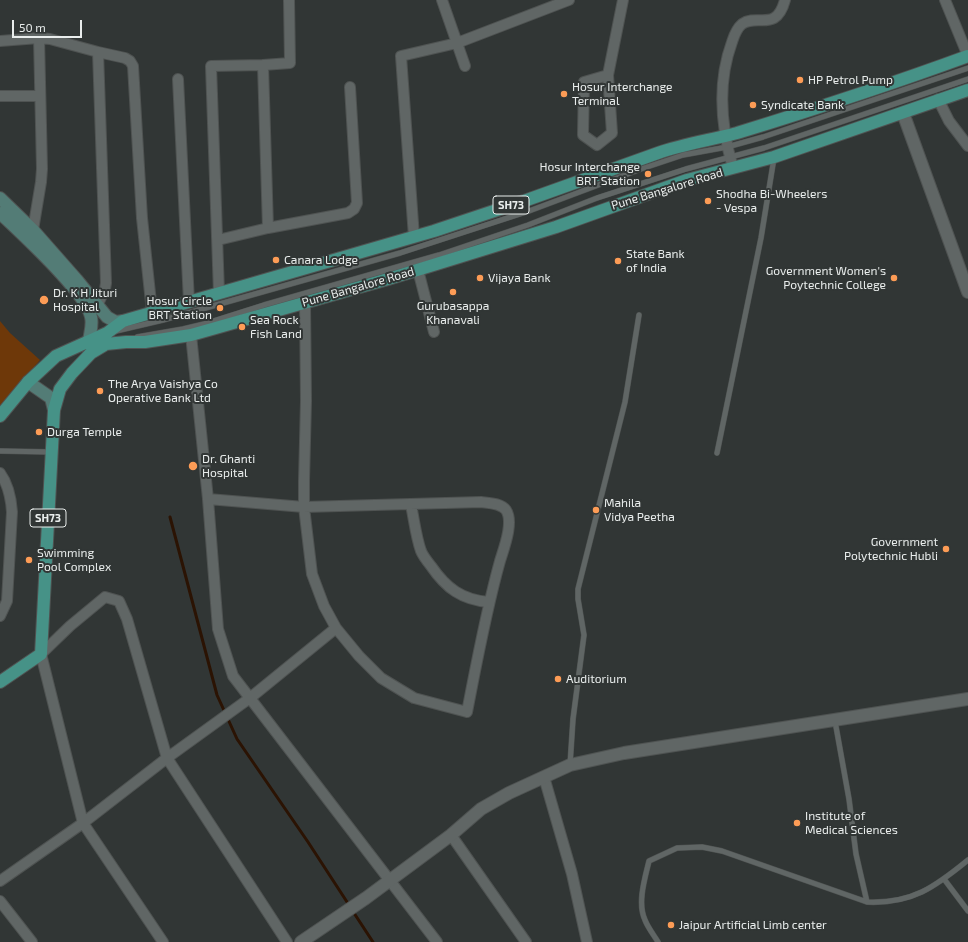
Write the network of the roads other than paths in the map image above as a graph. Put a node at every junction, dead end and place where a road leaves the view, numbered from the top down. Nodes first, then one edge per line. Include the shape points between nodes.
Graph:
1 (289, 0) edge
2 (442, 0) edge
3 (569, 0) edge
4 (623, 0) edge
5 (785, 0) edge
6 (945, 0) edge
7 (39, 38) junction
8 (0, 41) edge
9 (457, 42) junction
10 (98, 52) junction
11 (968, 56) edge
12 (263, 65) junction
13 (465, 66) dead end
14 (968, 68) edge
15 (608, 74) junction
16 (968, 78) edge
17 (178, 79) dead end
18 (350, 87) dead end
19 (968, 90) edge
20 (0, 96) edge
21 (40, 96) junction
22 (938, 99) junction
23 (903, 113) junction
24 (726, 142) junction
25 (968, 146) edge
26 (774, 157) junction
27 (732, 163) junction
28 (0, 198) edge
29 (0, 213) edge
30 (268, 228) junction
31 (32, 230) junction
32 (414, 237) junction
33 (218, 240) junction
34 (418, 270) junction
35 (967, 284) edge
36 (219, 293) junction
37 (90, 302) junction
38 (188, 302) junction
39 (305, 303) junction
40 (152, 312) junction
41 (639, 315) dead end
42 (123, 321) junction
43 (434, 332) dead end
44 (191, 336) junction
45 (106, 338) junction
46 (89, 341) junction
47 (28, 382) junction
48 (54, 410) junction
49 (0, 416) edge
50 (0, 451) edge
51 (51, 452) junction
52 (717, 453) dead end
53 (0, 473) edge
54 (208, 499) junction
55 (411, 505) junction
56 (304, 507) junction
57 (488, 602) junction
58 (0, 616) edge
59 (336, 628) junction
60 (41, 654) junction
61 (0, 682) edge
62 (250, 698) junction
63 (968, 699) edge
64 (835, 721) junction
65 (167, 758) junction
66 (570, 766) junction
67 (544, 777) junction
68 (83, 823) junction
69 (451, 835) junction
70 (968, 860) edge
71 (944, 879) junction
72 (390, 881) junction
73 (0, 882) edge
74 (0, 901) edge
75 (867, 902) junction
76 (968, 911) edge
77 (32, 942) edge
78 (162, 942) edge
79 (287, 942) edge
80 (301, 942) edge
81 (437, 942) edge
82 (526, 942) edge
83 (587, 942) edge
84 (658, 942) edge

1 - 12 street via 290,63
2 - 9 street
3 - 9 street
4 - 15 street
5 - 24 street via 779,13 772,19 749,21 737,29 723,74 722,118
6 - 11 street
7 - 8 street
7 - 10 street
7 - 21 street
9 - 13 street
9 - 32 street via 401,56
10 - 37 street via 106,283 105,289
10 - 40 street via 125,58 130,60 133,66 142,218
11 - 24 main road, Pune Bangalore Road / SH73
12 - 30 street
12 - 33 street via 212,66
14 - 24 lane via 763,137
15 - 15 street via 612,133 597,145 583,135 584,82
16 - 27 lane via 764,148
17 - 38 street
18 - 30 street via 357,203 354,209 348,213
19 - 22 main road, Pune Bangalore Road / SH73
20 - 21 street
21 - 31 street via 42,169
22 - 23 main road, Pune Bangalore Road / SH73
22 - 25 street via 949,121
23 - 26 main road, Pune Bangalore Road / SH73
23 - 35 street
24 - 27 street
24 - 32 main road, Pune Bangalore Road / SH73 via 679,146
24 - 45 lane via 400,253
26 - 27 main road, Pune Bangalore Road / SH73
26 - 52 lane via 761,238
27 - 34 main road, Pune Bangalore Road / SH73 via 556,227
27 - 45 lane via 686,169 439,255 204,324
28 - 31 main road
29 - 37 main road
30 - 33 street
31 - 37 main road via 77,280
32 - 36 main road, Pune Bangalore Road / SH73
33 - 36 street
34 - 39 main road, Pune Bangalore Road / SH73
34 - 43 street
36 - 38 main road, Pune Bangalore Road / SH73
37 - 42 main road via 111,320
37 - 45 main road
37 - 46 main road
38 - 40 main road, Pune Bangalore Road / SH73
39 - 44 main road, Pune Bangalore Road / SH73
39 - 56 street
40 - 42 main road, Pune Bangalore Road / SH73
41 - 66 lane via 625,402 578,589 583,642
42 - 45 main road, Pune Bangalore Road / SH73
44 - 45 main road, Pune Bangalore Road / SH73 via 145,342
44 - 54 street
45 - 46 main road, Pune Bangalore Road / SH73
45 - 48 main road, Pune Bangalore Road / SH73 via 60,389
46 - 47 main road, Pune Bangalore Road / SH73 via 56,356
47 - 48 main road via 51,398
47 - 49 main road, SH73
48 - 51 main road, Pune Bangalore Road / SH73
50 - 51 lane
51 - 60 main road, Pune Bangalore Road / SH73
53 - 58 street via 8,485 12,500 7,600
54 - 56 street
54 - 62 street via 218,629 233,676
55 - 56 street
55 - 57 street via 421,551 437,574 450,588 464,596 475,601
55 - 57 street via 481,502 497,504 506,510 509,520 508,534
56 - 59 street via 312,574 324,606
57 - 59 street via 467,712 414,698 381,678
59 - 62 street
60 - 61 main road
60 - 65 street via 105,597 120,601 128,619
60 - 68 street
62 - 65 street
62 - 72 street
63 - 64 street
64 - 66 street via 624,753
64 - 75 lane via 856,854
65 - 68 street
65 - 79 street
66 - 67 street
67 - 69 street via 481,809
67 - 83 street via 572,874
68 - 73 street
68 - 78 street
69 - 72 street
69 - 82 street
70 - 71 lane
71 - 75 lane via 906,899 894,902
71 - 76 lane
72 - 80 street
72 - 81 street
74 - 77 street
75 - 84 lane via 722,851 702,847 676,848 649,861 644,884 644,919

